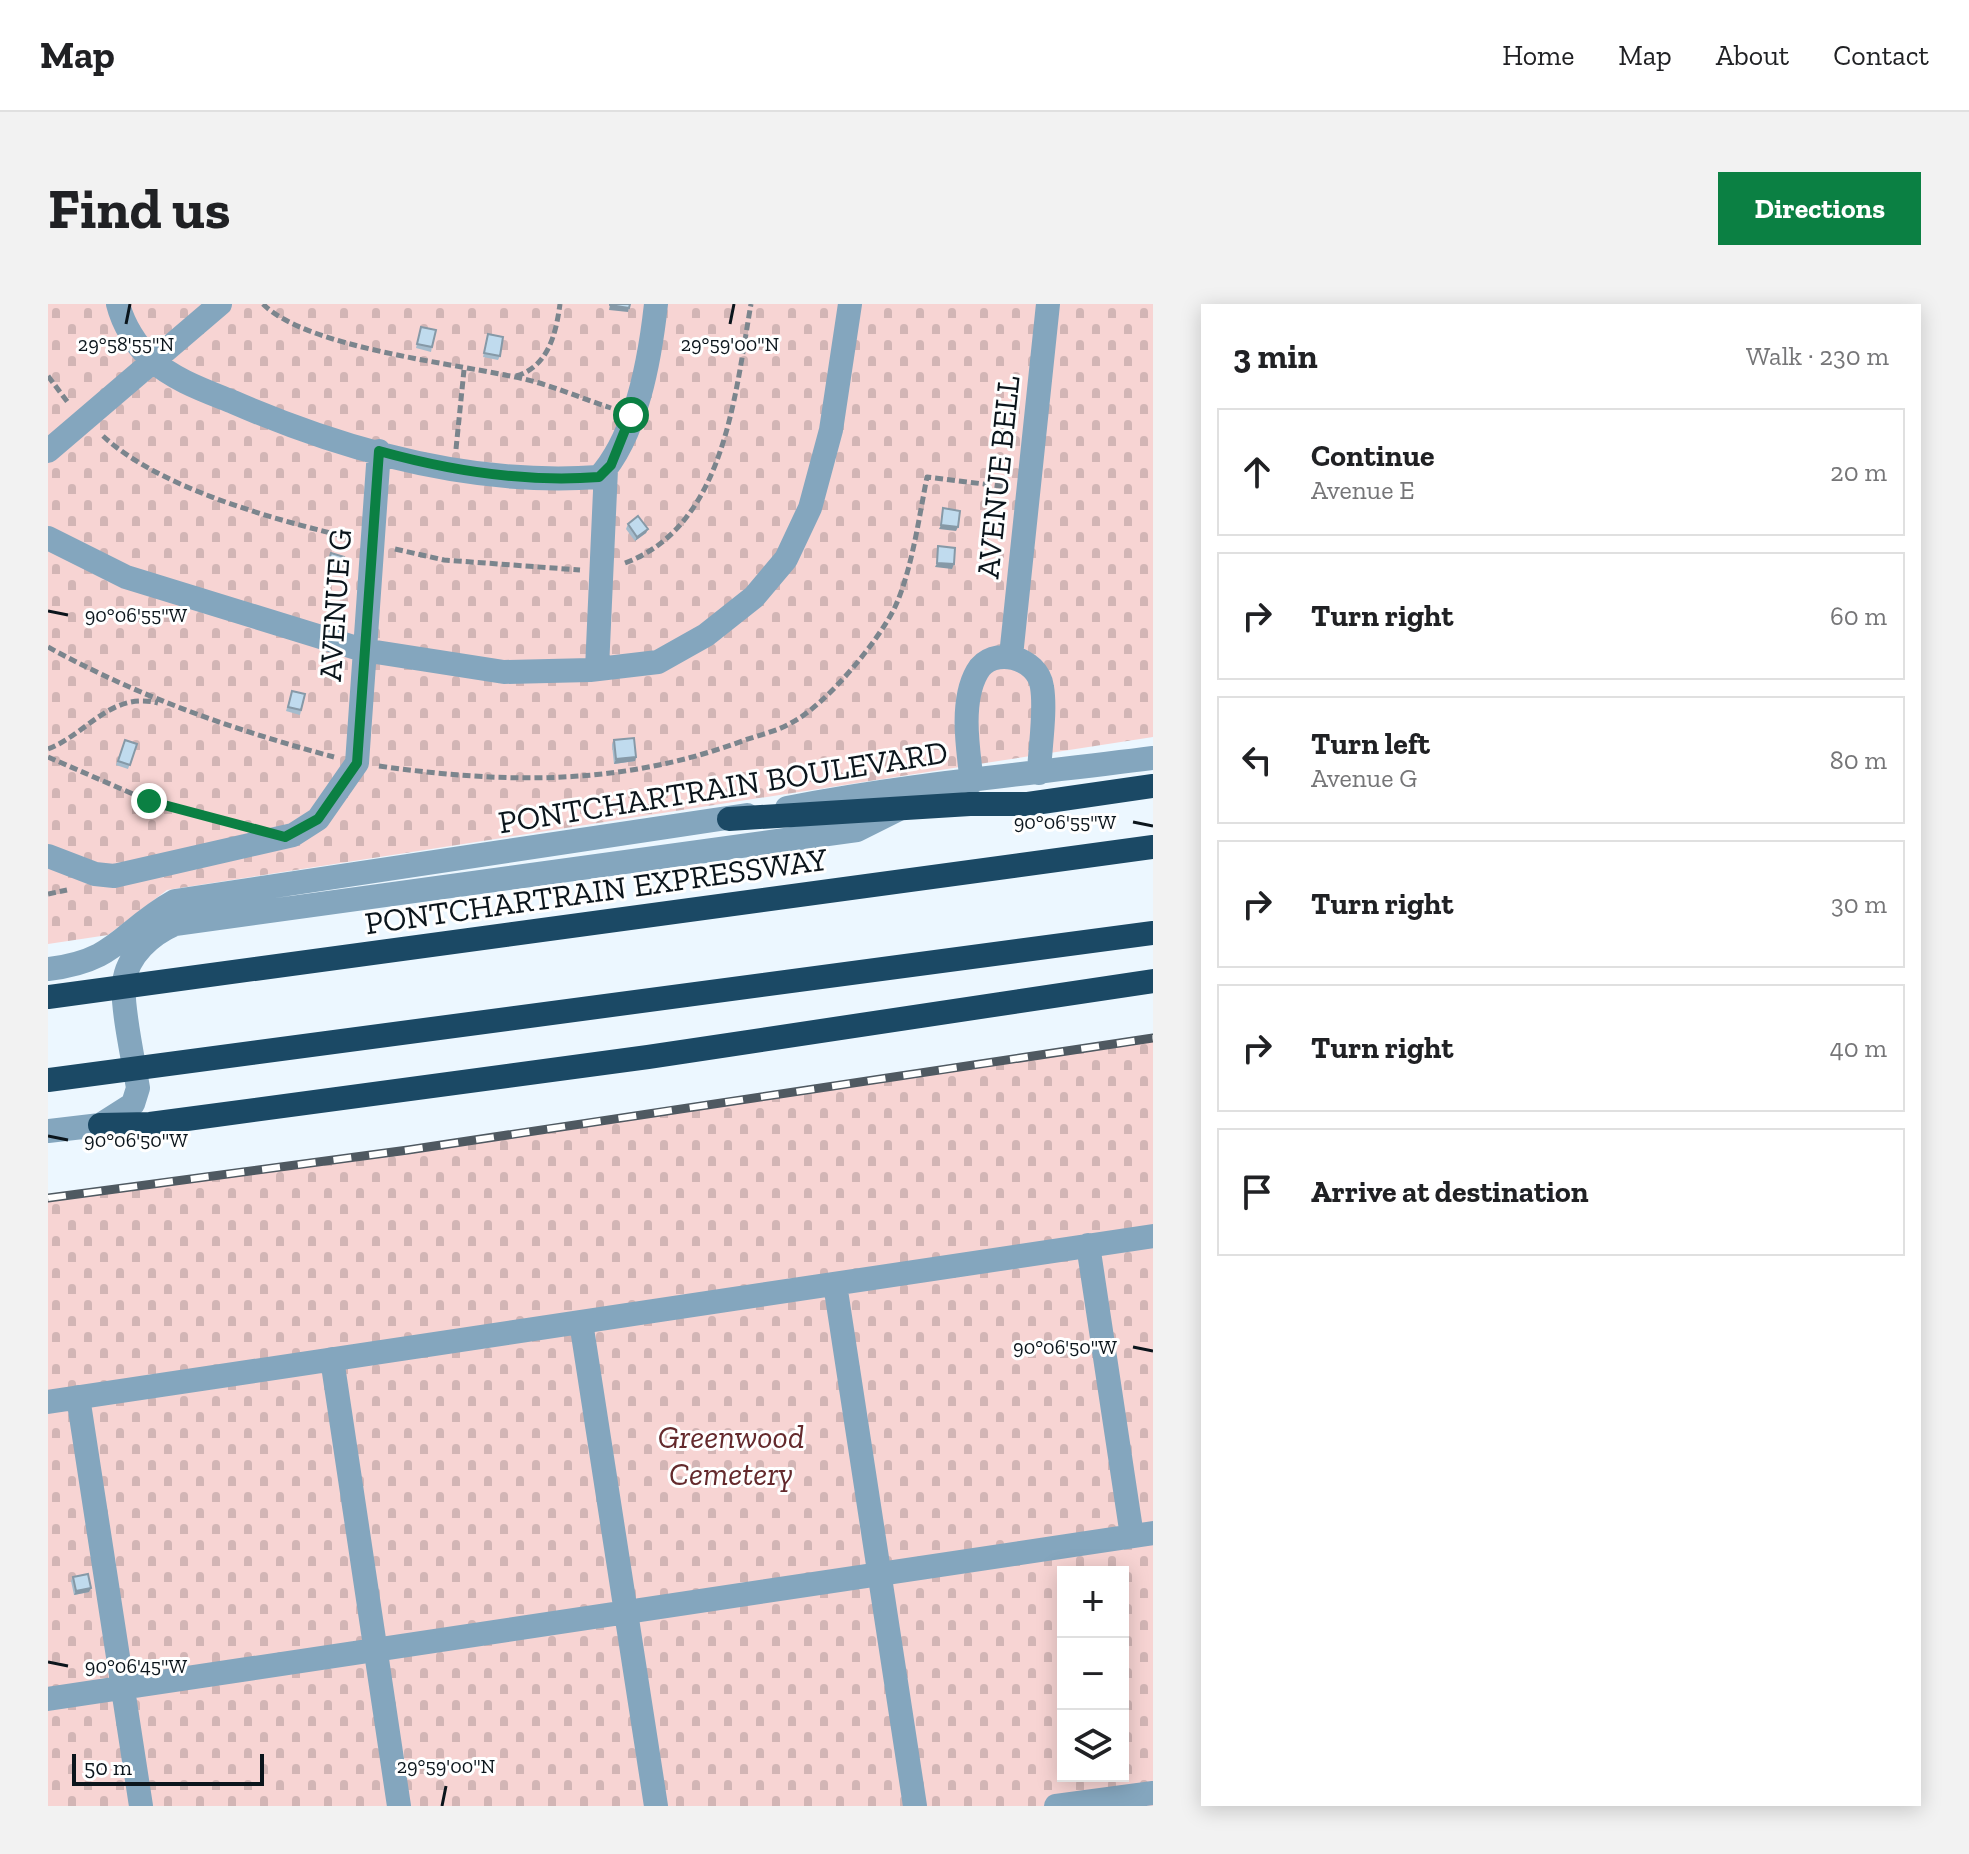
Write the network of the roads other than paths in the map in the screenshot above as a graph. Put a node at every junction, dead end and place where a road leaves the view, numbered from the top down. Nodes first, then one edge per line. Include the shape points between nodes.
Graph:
1 (118, 304) edge
2 (220, 304) edge
3 (656, 304) edge
4 (850, 304) edge
5 (1048, 304) edge
6 (152, 360) junction
7 (48, 451) edge
8 (379, 451) junction
9 (609, 467) junction
10 (48, 538) edge
11 (363, 650) junction
12 (1011, 656) junction
13 (597, 669) junction
14 (1153, 758) edge
15 (1039, 773) junction
16 (972, 782) junction
17 (1153, 786) edge
18 (895, 810) junction
19 (729, 819) junction
20 (1153, 847) edge
21 (48, 856) edge
22 (1153, 933) edge
23 (92, 961) junction
24 (48, 969) edge
25 (1153, 981) edge
26 (124, 983) junction
27 (48, 997) edge
28 (48, 1080) edge
29 (100, 1125) junction
30 (48, 1131) edge
31 (1153, 1236) edge
32 (1088, 1245) junction
33 (835, 1284) junction
34 (581, 1322) junction
35 (332, 1359) junction
36 (78, 1397) junction
37 (48, 1402) edge
38 (1143, 1535) edge
39 (879, 1574) junction
40 (627, 1611) junction
41 (375, 1650) junction
42 (123, 1688) junction
43 (48, 1699) edge
44 (1153, 1793) edge
45 (141, 1806) edge
46 (399, 1806) edge
47 (656, 1806) edge
48 (915, 1806) edge
49 (1056, 1806) edge

1 - 6 street via 123,323
2 - 6 street
3 - 9 street via 639,392
4 - 13 street via 831,430 810,508 786,559 754,597 706,635 658,662
5 - 12 street, AVENUE BELL
6 - 7 street
6 - 8 street via 192,385 289,426
8 - 9 street via 454,469 563,480 599,477
8 - 11 street, AVENUE G
9 - 13 street
10 - 11 street via 126,577
11 - 13 street via 504,672
11 - 21 street, AVENUE G via 357,763 318,819 285,837 114,876
12 - 15 street via 1035,668 1042,686
12 - 16 street via 978,670 969,695
14 - 15 street
15 - 16 street
16 - 18 street, PONTCHARTRAIN BOULEVARD
16 - 19 street, PONTCHARTRAIN BOULEVARD via 886,788
17 - 18 highway via 1028,804
18 - 19 highway
18 - 26 street, PONTCHARTRAIN BOULEVARD via 857,830 175,924 155,932 141,948
19 - 23 street, PONTCHARTRAIN BOULEVARD via 175,901
20 - 27 highway, PONTCHARTRAIN EXPRESSWAY
22 - 28 highway
23 - 24 street, PONTCHARTRAIN BOULEVARD
23 - 26 street via 114,971
25 - 29 highway via 648,1057 150,1124
26 - 29 street via 138,1088 133,1104
29 - 30 street
31 - 32 street
32 - 33 street
32 - 38 street
33 - 34 street
33 - 39 street
34 - 35 street
34 - 40 street
35 - 36 street
35 - 41 street
36 - 37 street
36 - 42 street
38 - 39 street
39 - 40 street
39 - 48 street
40 - 41 street
40 - 47 street
41 - 42 street
41 - 46 street
42 - 43 street
42 - 45 street
44 - 49 street

